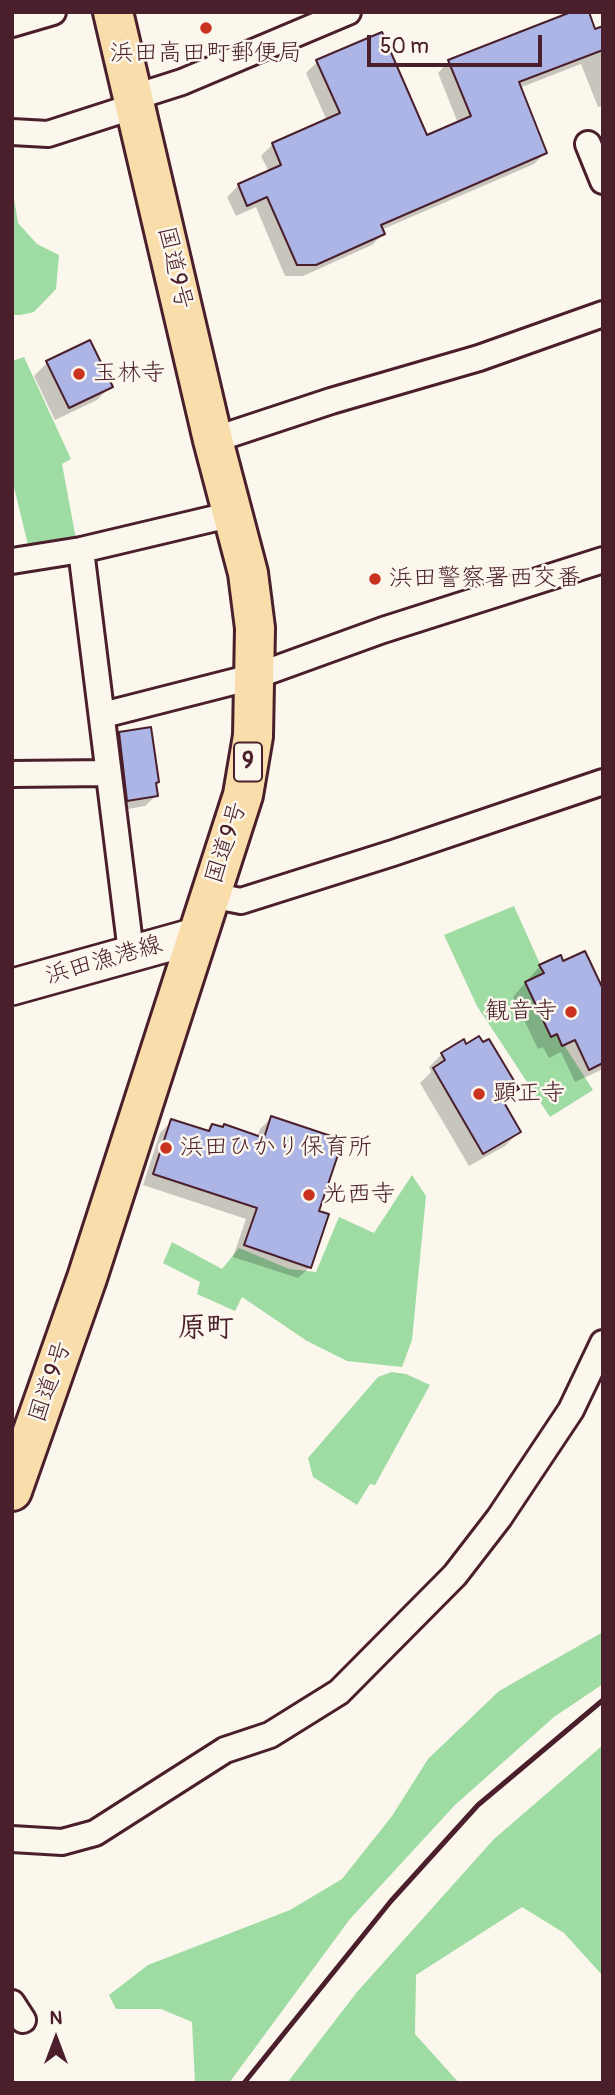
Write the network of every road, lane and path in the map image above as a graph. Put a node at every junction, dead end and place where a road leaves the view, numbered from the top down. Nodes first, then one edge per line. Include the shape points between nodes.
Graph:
1 (53, 12) edge
2 (113, 12) edge
3 (348, 12) edge
4 (12, 24) edge
5 (136, 101) junction
6 (12, 132) edge
7 (588, 144) dead end
8 (603, 181) edge
9 (603, 314) edge
10 (213, 440) junction
11 (233, 514) junction
12 (81, 550) junction
13 (603, 560) edge
14 (12, 561) edge
15 (256, 676) junction
16 (103, 715) junction
17 (108, 773) junction
18 (12, 774) edge
19 (603, 782) edge
20 (210, 895) junction
21 (195, 936) junction
22 (131, 951) junction
23 (12, 987) edge
24 (603, 1343) edge
25 (12, 1491) edge
26 (12, 1839) edge

1 - 4 street
2 - 5 highway, 国道9号 / 9
3 - 5 street
5 - 6 street via 48,134
5 - 10 highway, 国道9号 / 9
7 - 8 street
9 - 10 street via 479,358
10 - 11 highway, 国道9号 / 9
11 - 12 street
11 - 15 highway, 国道9号 / 9 via 248,573
12 - 14 street
12 - 16 street
13 - 15 street
15 - 16 street
15 - 20 highway, 国道9号 / 9 via 253,736 243,795
16 - 17 street
17 - 18 street
17 - 22 street
19 - 20 street via 241,901
20 - 21 highway, 国道9号 / 9
21 - 22 main road, 浜田漁港線
21 - 25 highway, 国道9号 / 9 via 87,1278
22 - 23 main road, 浜田漁港線
24 - 26 street via 571,1410 499,1518 455,1575 339,1692 270,1735 225,1750 95,1833 62,1842

